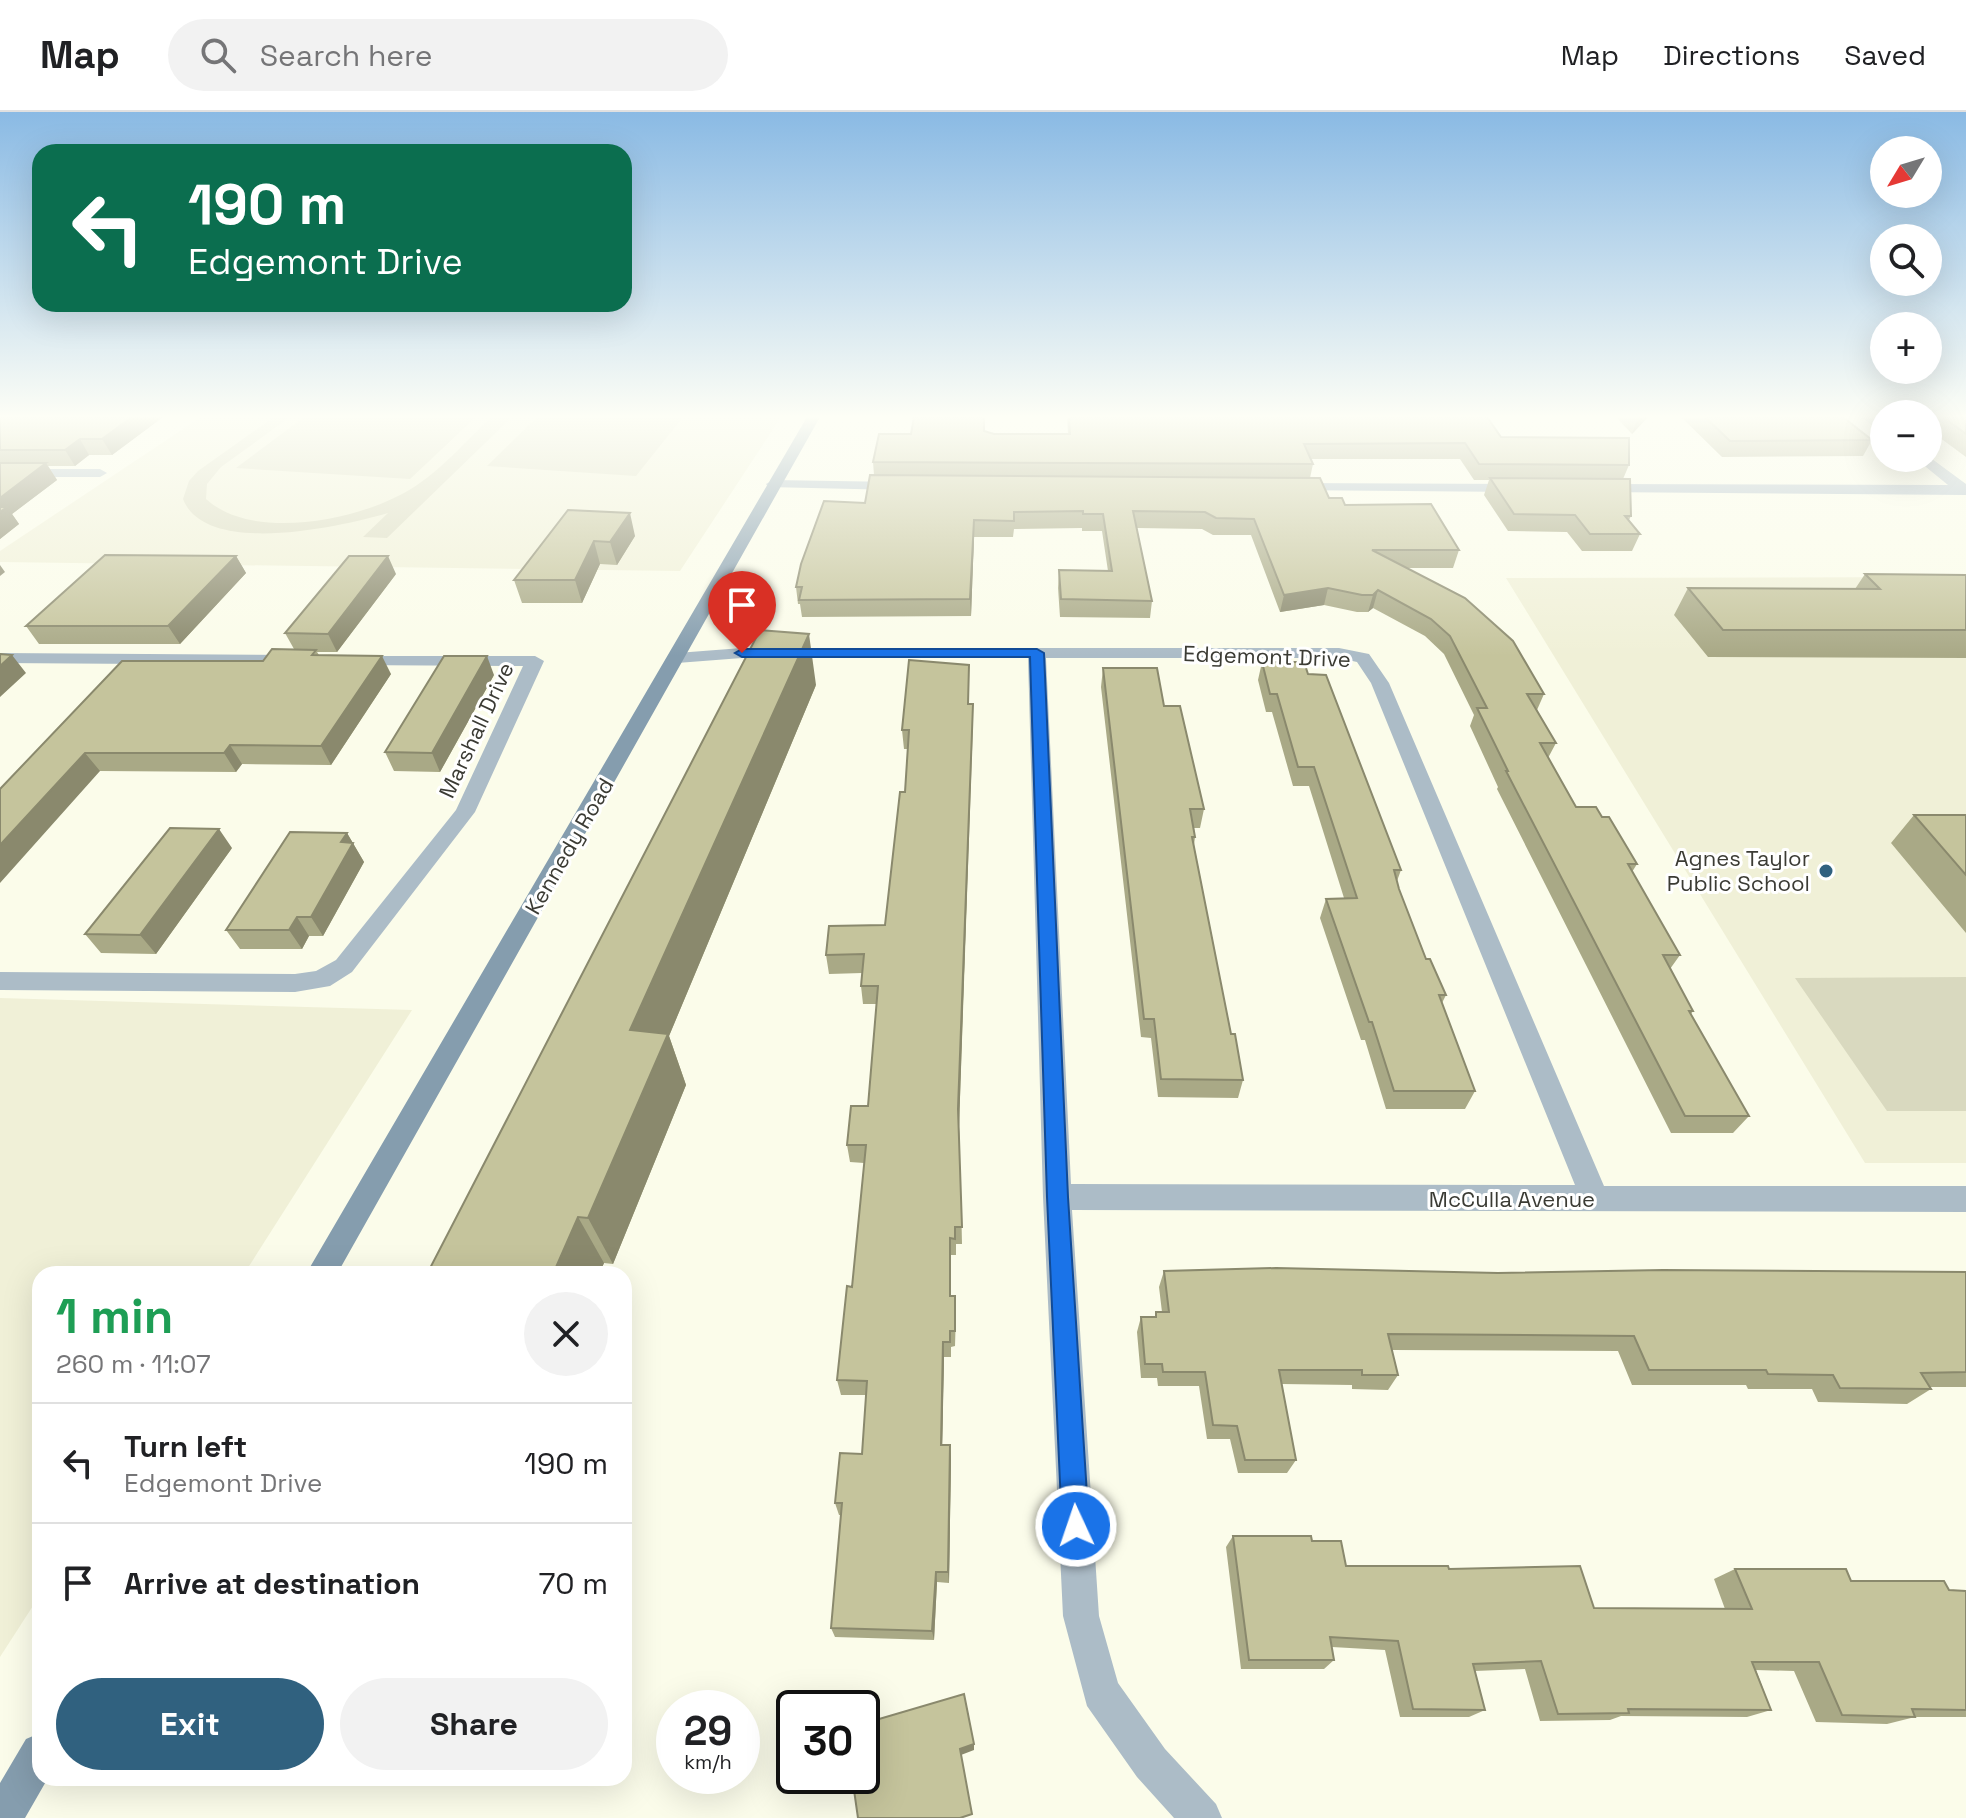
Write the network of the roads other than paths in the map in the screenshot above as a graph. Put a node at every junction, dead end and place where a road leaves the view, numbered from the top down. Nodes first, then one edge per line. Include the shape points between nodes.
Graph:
1 (766, 497) edge
2 (1037, 653) junction
3 (0, 658) edge
4 (677, 658) junction
5 (0, 981) edge
6 (1057, 1197) junction
7 (1595, 1199) junction
8 (1966, 1199) edge
9 (326, 1266) edge
10 (32, 1767) edge
11 (2, 1818) edge
12 (1202, 1818) edge

1 - 4 main road, Kennedy Road
2 - 4 street, Edgemont Drive via 742,653
2 - 6 street
2 - 7 street, Edgemont Drive via 1339,653 1363,658
3 - 5 street, Marshall Drive via 535,661 465,812 344,966 321,980
4 - 9 main road, Kennedy Road
6 - 7 street, McCulla Avenue
6 - 12 street via 1081,1616 1101,1692 1151,1763
7 - 8 street, McCulla Avenue
10 - 11 main road

